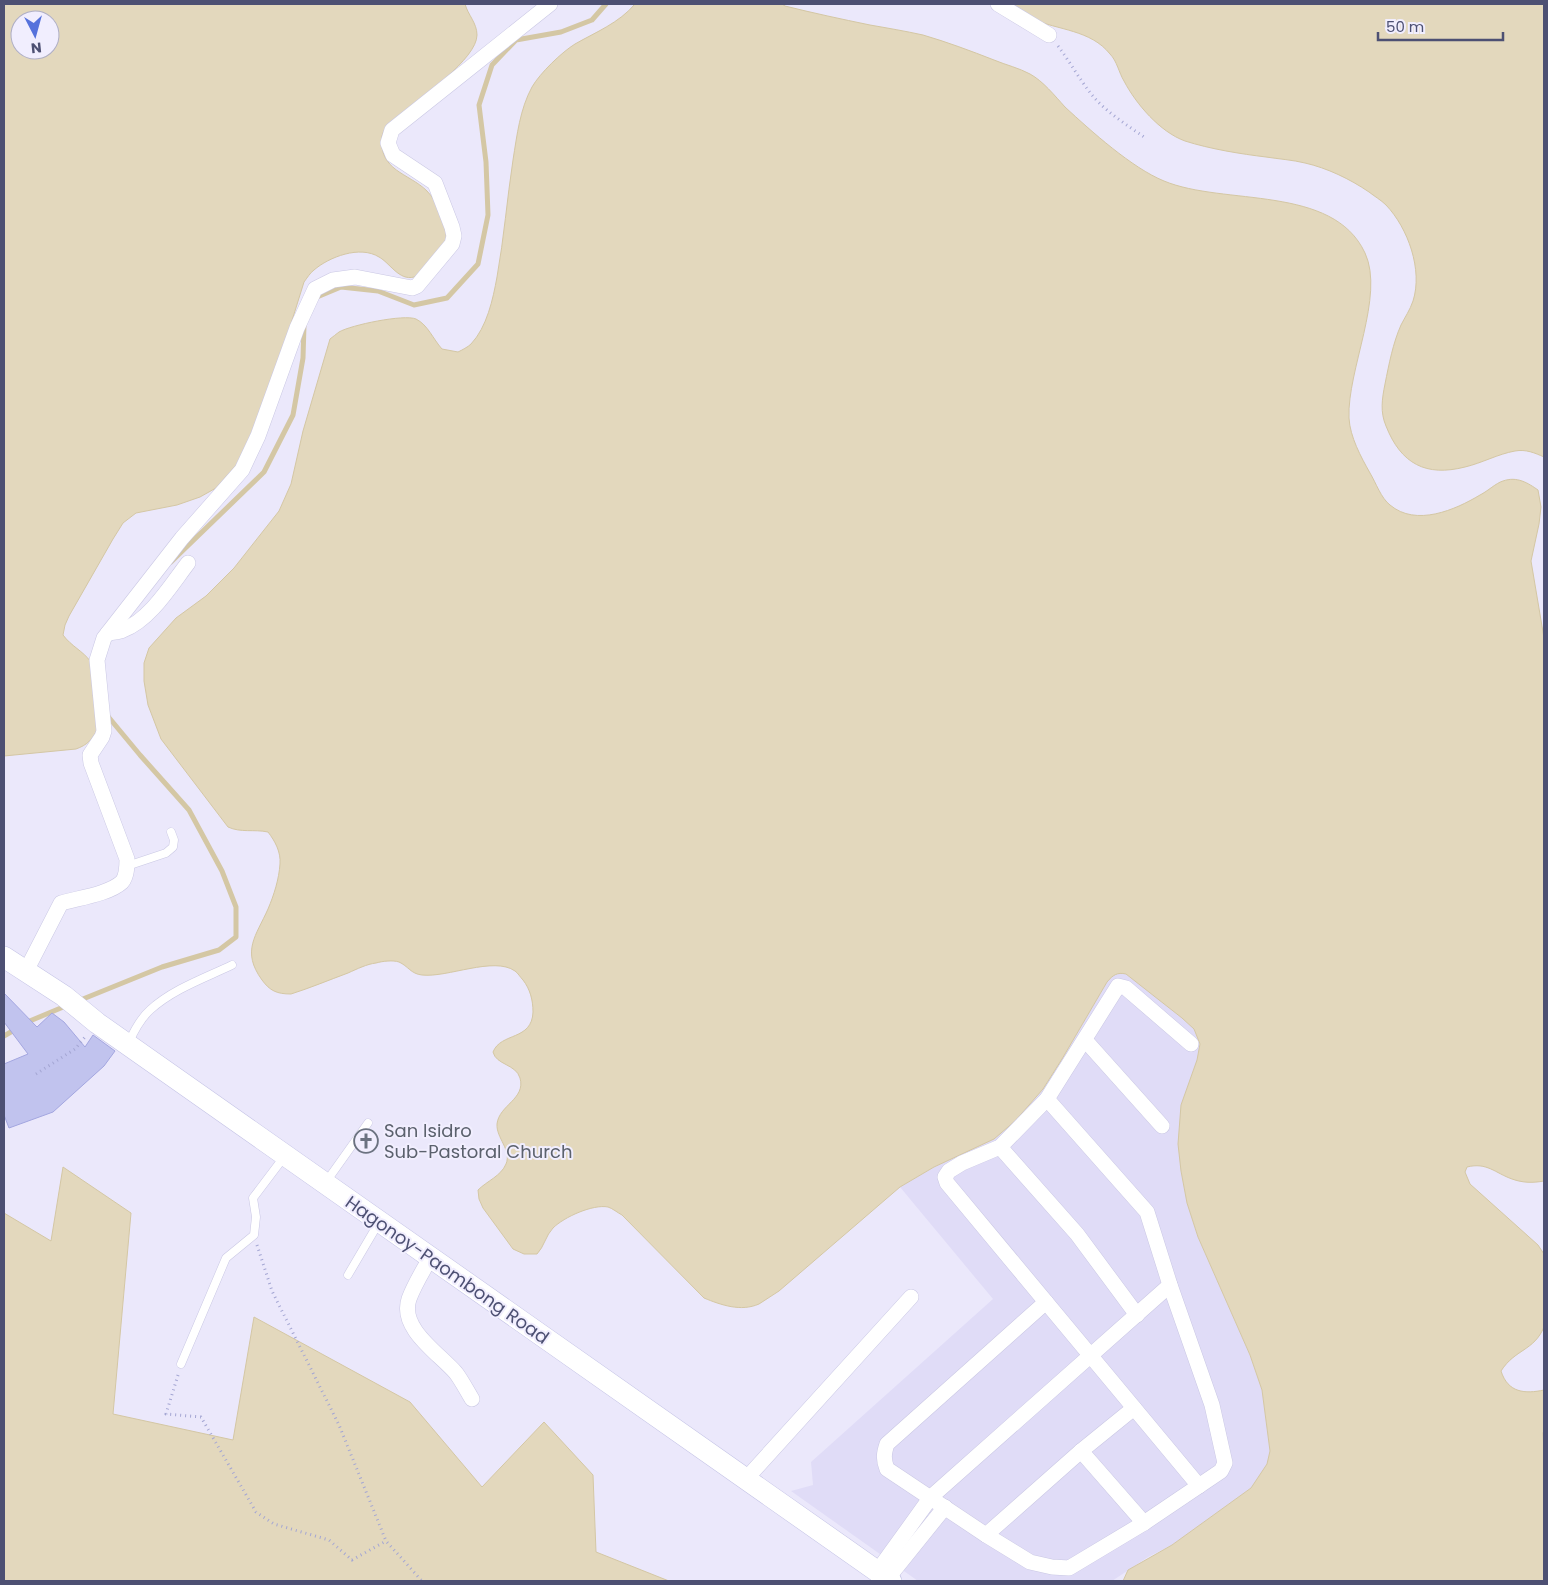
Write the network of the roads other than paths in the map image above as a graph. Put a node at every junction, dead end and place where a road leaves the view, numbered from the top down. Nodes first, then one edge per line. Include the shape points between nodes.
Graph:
1 (550, 4) edge
2 (998, 4) edge
3 (1049, 35) road end
4 (188, 563) dead end
5 (114, 632) junction
6 (171, 832) dead end
7 (127, 866) junction
8 (4, 957) edge
9 (232, 965) dead end
10 (26, 971) junction
11 (1085, 1040) junction
12 (1191, 1044) dead end
13 (128, 1045) junction
14 (1047, 1099) junction
15 (368, 1123) dead end
16 (1162, 1126) dead end
17 (1000, 1147) junction
18 (285, 1156) junction
19 (325, 1184) junction
20 (379, 1222) junction
21 (430, 1258) junction
22 (348, 1275) dead end
23 (1170, 1286) junction
24 (911, 1297) dead end
25 (1046, 1302) junction
26 (1137, 1314) junction
27 (1091, 1356) junction
28 (181, 1364) road end
29 (472, 1399) dead end
30 (1134, 1408) junction
31 (1082, 1452) junction
32 (745, 1480) junction
33 (1199, 1486) junction
34 (931, 1497) junction
35 (945, 1507) junction
36 (1144, 1523) junction
37 (986, 1535) junction
38 (885, 1577) edge

1 - 5 street via 392,130 388,143 393,155 435,183 452,227 452,244 412,288 354,277 333,280 315,289 242,470 182,538
2 - 3 street
4 - 5 street via 146,615 134,626
5 - 7 street via 104,638 97,660 104,731 90,755
6 - 7 lane via 173,847 166,853
7 - 10 street via 123,881 109,890 61,903
8 - 10 main road, Hagonoy-Paombong Road
9 - 13 lane via 172,993 149,1010
10 - 13 main road, Hagonoy-Paombong Road
11 - 12 street via 1118,986 1126,988
11 - 14 street
11 - 16 street
13 - 18 main road, Hagonoy-Paombong Road
14 - 17 street
14 - 23 street via 1147,1212
15 - 19 lane
17 - 25 street via 962,1163 948,1171 945,1177
17 - 26 street via 1077,1234
18 - 19 main road, Hagonoy-Paombong Road
18 - 28 lane via 253,1198 254,1235 226,1258
19 - 20 main road, Hagonoy-Paombong Road
20 - 21 main road, Hagonoy-Paombong Road
20 - 22 lane
21 - 29 street via 409,1300 411,1323 425,1343 456,1373
21 - 32 main road, Hagonoy-Paombong Road
23 - 26 street
23 - 33 street via 1212,1405 1225,1463 1220,1471
24 - 32 street
25 - 27 street
25 - 34 street via 887,1444 884,1461 887,1469
26 - 27 street
27 - 30 street
27 - 34 street
30 - 31 street
30 - 33 street
31 - 36 street
31 - 37 street
32 - 38 main road, Hagonoy-Paombong Road
33 - 36 street
34 - 35 street
34 - 38 street
35 - 37 street
35 - 38 street
36 - 37 street via 1069,1568 1030,1562

